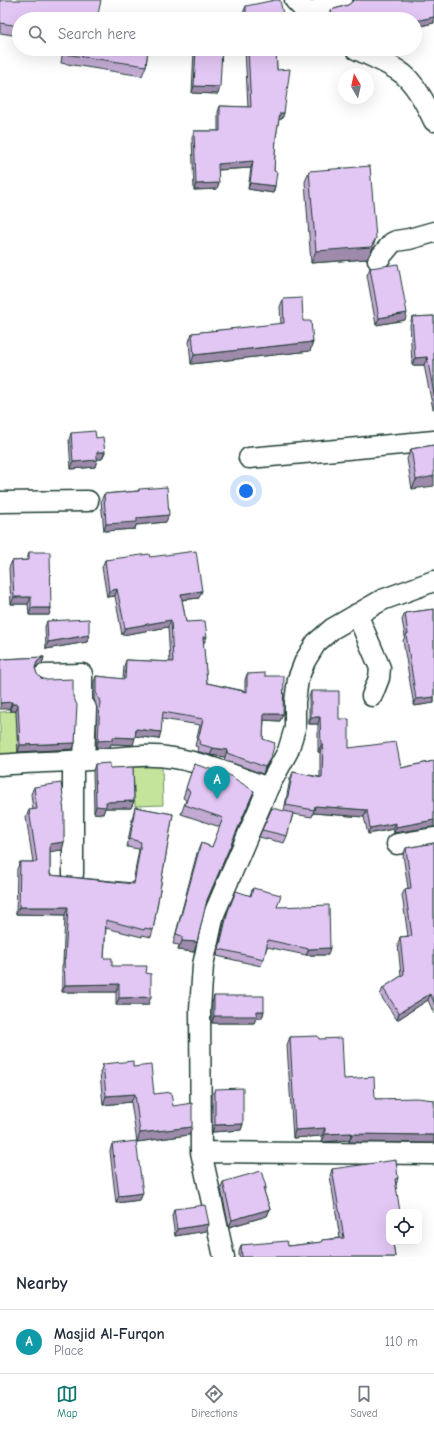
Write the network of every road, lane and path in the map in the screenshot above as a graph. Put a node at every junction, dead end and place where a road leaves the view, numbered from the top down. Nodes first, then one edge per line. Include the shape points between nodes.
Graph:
1 (295, 0) edge
2 (342, 0) edge
3 (306, 12) edge
4 (316, 12) edge
5 (372, 56) edge
6 (434, 121) edge
7 (434, 232) edge
8 (378, 260) dead end
9 (434, 441) edge
10 (248, 458) dead end
11 (88, 501) dead end
12 (0, 502) edge
13 (434, 581) edge
14 (358, 614) junction
15 (44, 675) dead end
16 (372, 696) dead end
17 (79, 761) junction
18 (0, 765) edge
19 (268, 788) junction
20 (434, 838) edge
21 (397, 844) dead end
22 (73, 874) dead end
23 (201, 1152) junction
24 (434, 1154) edge
25 (224, 1257) edge

1 - 3 street
2 - 4 street via 323,6
5 - 6 street via 404,75
7 - 8 street via 409,240 396,241
9 - 10 street
11 - 12 street
13 - 14 street via 382,600
14 - 16 street via 380,668
14 - 19 street via 321,638 305,661 298,679 295,702 296,728 288,751
15 - 17 street via 82,674 82,704 86,708
17 - 18 street
17 - 19 street via 144,755 174,758
17 - 22 street
19 - 23 street via 214,914 203,965 200,1010
20 - 21 street
23 - 24 street
23 - 25 street

